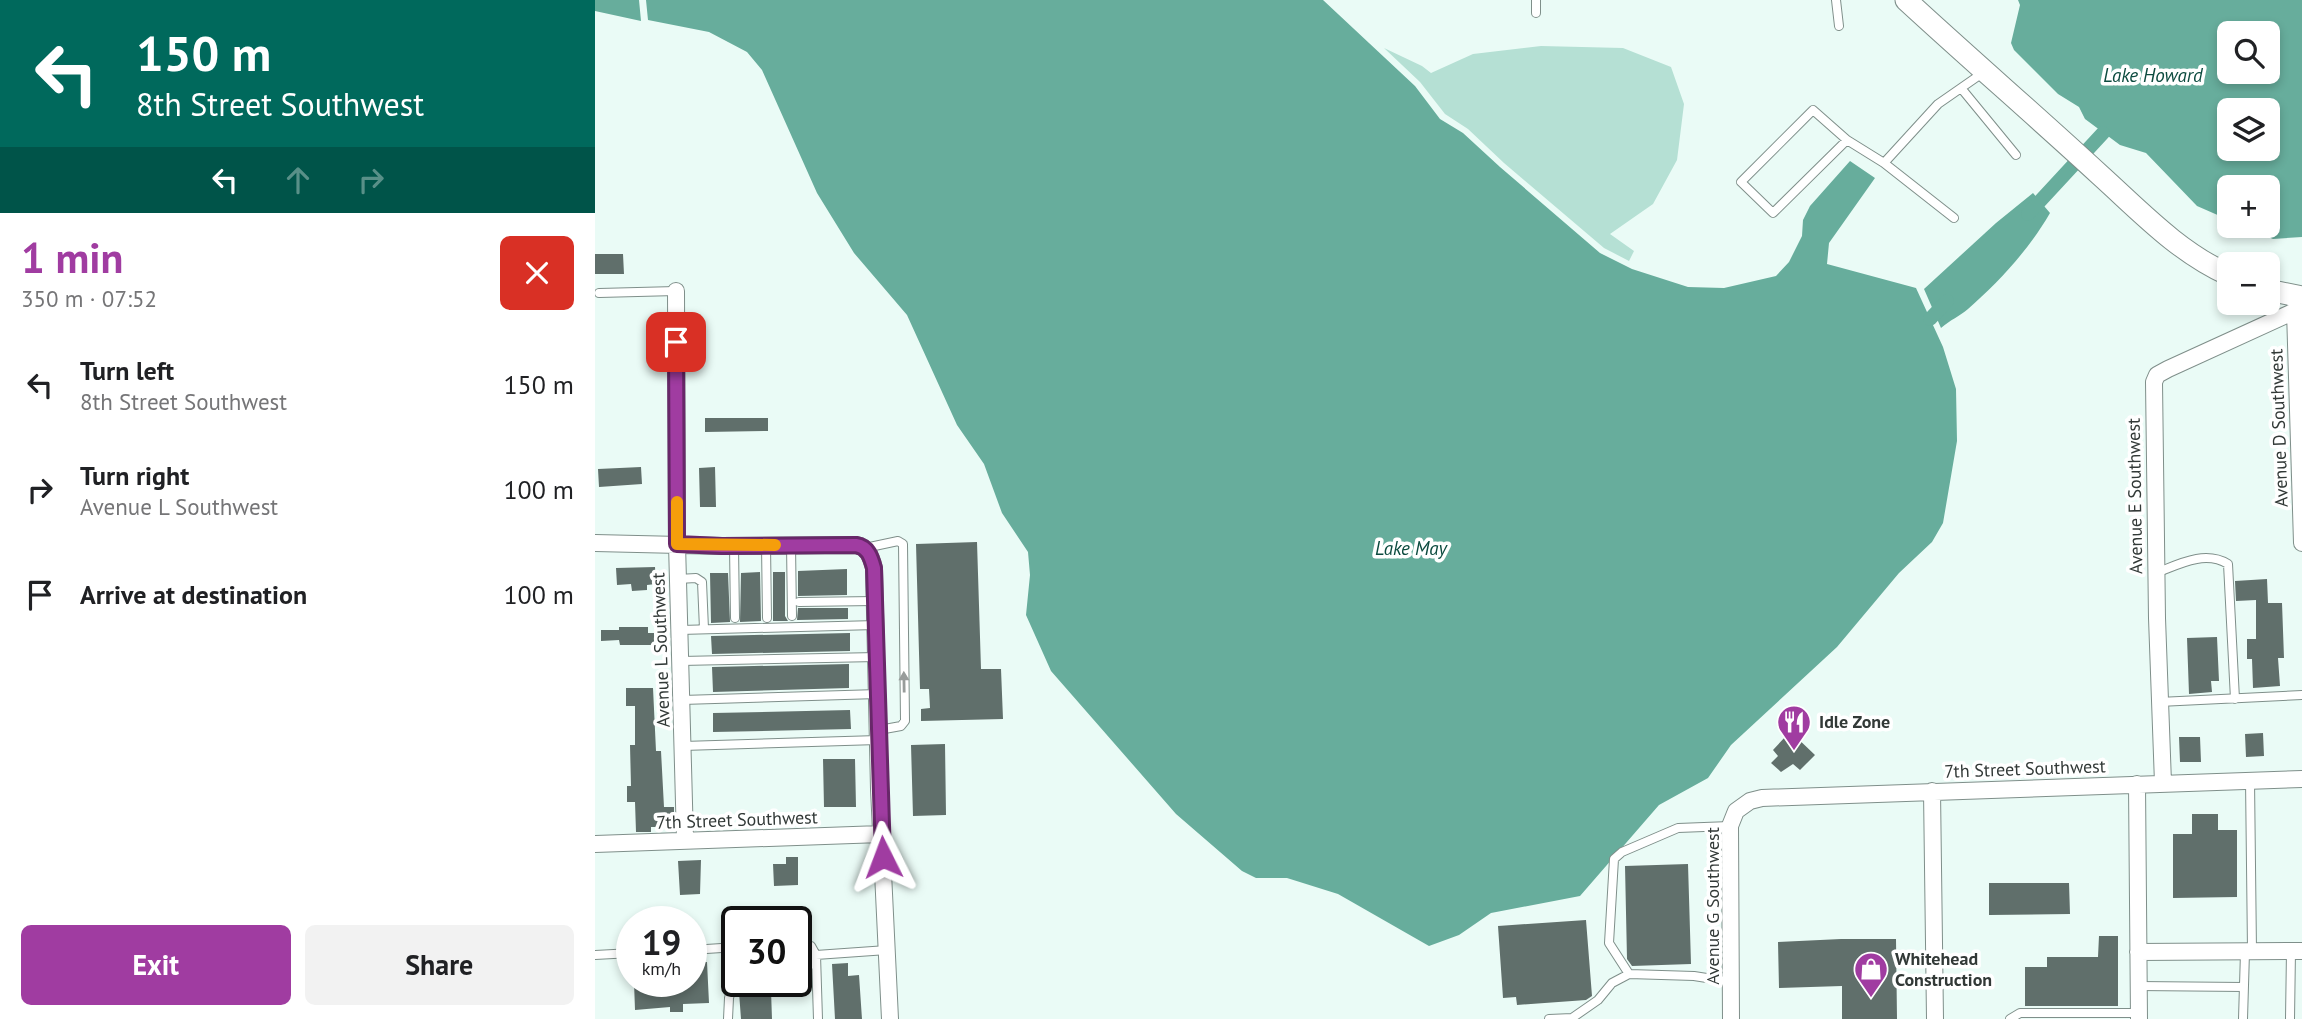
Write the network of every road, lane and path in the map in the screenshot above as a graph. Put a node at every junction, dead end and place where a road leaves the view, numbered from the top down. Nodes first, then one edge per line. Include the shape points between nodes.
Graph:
1 (1536, 0) edge
2 (1836, 0) edge
3 (1906, 0) edge
4 (1536, 13) dead end
5 (1839, 26) dead end
6 (1984, 72) junction
7 (1961, 88) junction
8 (1847, 140) junction
9 (2017, 155) dead end
10 (1884, 163) junction
11 (1954, 218) dead end
12 (2217, 268) edge
13 (676, 291) joint
14 (599, 293) dead end
15 (2280, 295) edge
16 (2300, 303) edge
17 (2299, 382) edge
18 (595, 543) edge
19 (2302, 543) edge
20 (677, 544) junction
21 (766, 545) junction
22 (791, 545) junction
23 (734, 546) junction
24 (865, 548) junction
25 (2156, 573) junction
26 (678, 579) junction
27 (875, 601) junction
28 (799, 602) dead end
29 (792, 616) dead end
30 (735, 618) dead end
31 (767, 618) dead end
32 (876, 625) junction
33 (704, 629) junction
34 (680, 630) junction
35 (877, 657) junction
36 (681, 661) junction
37 (878, 694) junction
38 (2302, 695) edge
39 (2235, 699) junction
40 (682, 700) junction
41 (2159, 702) junction
42 (878, 735) junction
43 (683, 746) junction
44 (2302, 779) edge
45 (2250, 780) junction
46 (2163, 783) junction
47 (2137, 784) junction
48 (1932, 791) junction
49 (1750, 801) joint
50 (1730, 826) junction
51 (881, 834) junction
52 (685, 841) junction
53 (595, 844) edge
54 (812, 948) edge
55 (887, 950) junction
56 (2248, 951) junction
57 (2296, 951) edge
58 (2138, 952) junction
59 (616, 954) edge
60 (595, 955) edge
61 (816, 955) junction
62 (812, 962) edge
63 (1629, 974) junction
64 (1732, 982) junction
65 (2139, 986) junction
66 (2244, 987) junction
67 (729, 997) edge
68 (2034, 1016) edge
69 (2139, 1016) edge
70 (728, 1019) edge
71 (818, 1019) edge
72 (890, 1019) edge
73 (1549, 1019) edge
74 (1731, 1019) edge
75 (1935, 1019) edge
76 (2010, 1019) edge
77 (2243, 1019) edge
78 (2290, 1019) edge

1 - 4 lane
2 - 5 lane
3 - 6 street
6 - 7 lane
6 - 12 street via 2153,225
7 - 9 lane
7 - 10 lane via 1938,104
8 - 8 lane via 1773,213 1741,182 1813,110
8 - 10 lane
10 - 11 lane
13 - 14 lane
13 - 20 street, Avenue L Southwest
15 - 16 street
16 - 17 street, Avenue D Southwest
16 - 25 street, Avenue E Southwest via 2157,375
17 - 19 street, Avenue D Southwest
18 - 20 street
20 - 23 street
20 - 26 street, Avenue L Southwest
21 - 22 street
21 - 23 street
21 - 31 lane
22 - 24 street
22 - 29 lane
23 - 30 lane
24 - 27 street via 874,568
42 -> 24 lane via 905,721 903,546 898,541
25 - 39 lane via 2193,559 2216,557 2228,564
25 - 41 street, Avenue E Southwest
26 - 33 lane via 702,582
26 - 34 street, Avenue L Southwest
27 - 28 lane
27 - 32 street
32 - 33 lane
32 - 35 street
33 - 34 lane
34 - 36 street, Avenue L Southwest
35 - 36 lane
35 - 37 street
36 - 40 street, Avenue L Southwest
37 - 40 lane
37 - 42 street
38 - 39 lane
39 - 41 lane
40 - 43 street, Avenue L Southwest
41 - 46 street, Avenue E Southwest
42 - 43 lane
42 - 51 street
43 - 52 street, Avenue L Southwest
44 - 45 street, 7th Street Southwest
45 - 46 street, 7th Street Southwest
45 - 56 lane
46 - 47 street, 7th Street Southwest
47 - 48 street, 7th Street Southwest
47 - 58 street
48 - 49 street, 7th Street Southwest
48 - 75 street
49 - 50 street, Avenue G Southwest via 1736,811
50 - 63 lane via 1678,828 1614,859 1609,943
50 - 64 street, Avenue G Southwest
51 - 52 street, 7th Street Southwest
51 - 55 street
52 - 53 street, 7th Street Southwest
54 - 61 lane
55 - 61 lane
55 - 72 street
56 - 57 street
56 - 58 street
56 - 66 lane
57 - 78 lane
58 - 65 street
59 - 60 lane
61 - 62 lane
61 - 71 lane
63 - 64 lane
63 - 73 lane via 1572,1018
64 - 74 street, Avenue G Southwest
65 - 66 lane
65 - 69 street
66 - 77 lane
67 - 70 lane
68 - 69 lane
68 - 76 lane via 2020,1013

